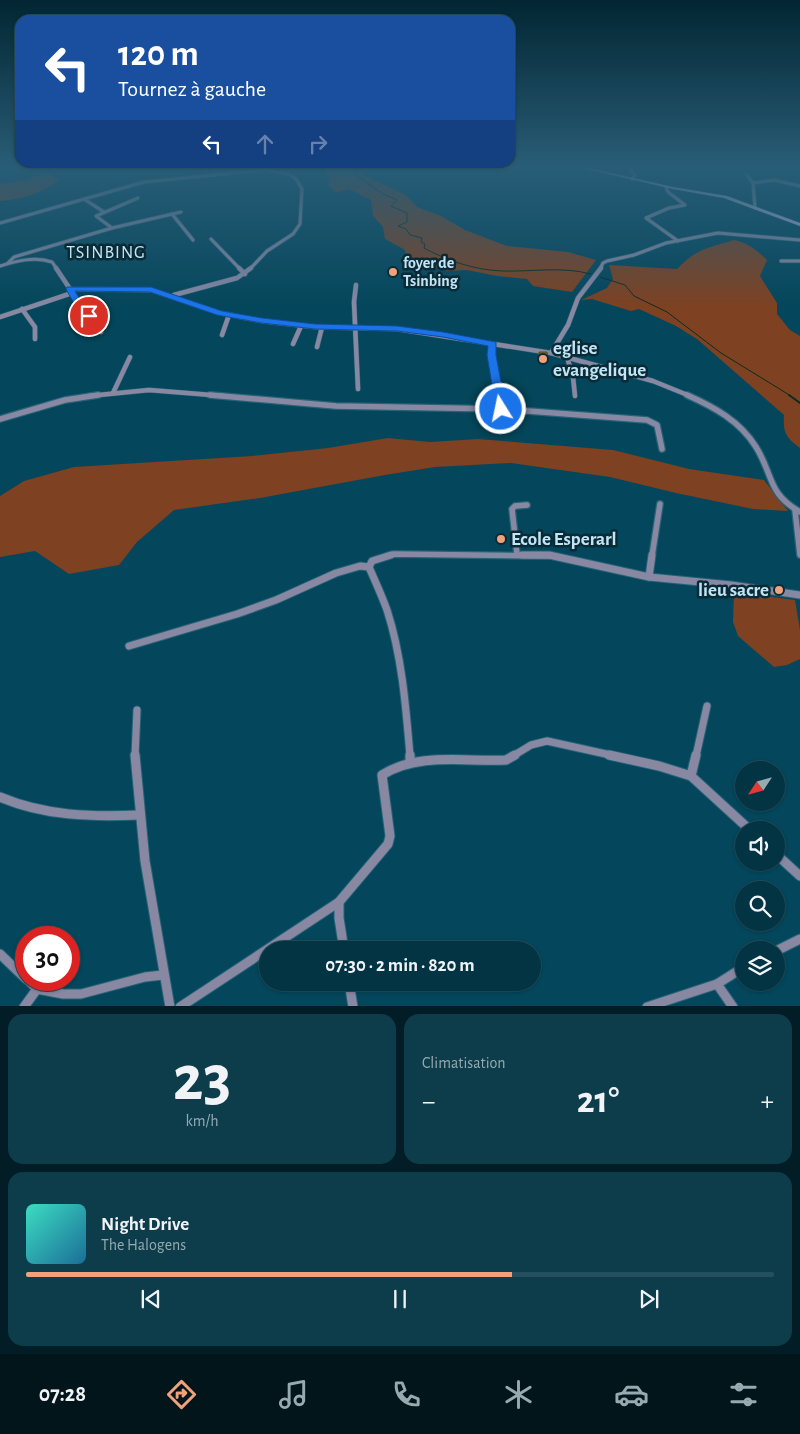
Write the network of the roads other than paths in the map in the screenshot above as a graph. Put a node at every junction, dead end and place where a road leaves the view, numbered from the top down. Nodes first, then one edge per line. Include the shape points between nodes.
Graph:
1 (32, 214) edge
2 (101, 214) edge
3 (172, 214) joint
4 (301, 214) edge
5 (655, 214) edge
6 (771, 214) edge
7 (0, 223) edge
8 (800, 225) edge
9 (112, 228) junction
10 (211, 239) dead end
11 (194, 240) dead end
12 (800, 240) edge
13 (678, 241) junction
14 (800, 260) edge
15 (782, 261) dead end
16 (8, 264) junction
17 (0, 266) edge
18 (244, 274) junction
19 (356, 285) dead end
20 (71, 291) junction
21 (172, 296) junction
22 (22, 309) junction
23 (229, 315) junction
24 (0, 317) edge
25 (301, 326) junction
26 (322, 327) junction
27 (356, 327) junction
28 (101, 332) dead end
29 (222, 335) dead end
30 (35, 339) dead end
31 (293, 344) dead end
32 (492, 344) junction
33 (317, 347) dead end
34 (551, 354) junction
35 (130, 357) dead end
36 (567, 357) junction
37 (358, 389) dead end
38 (113, 393) junction
39 (575, 397) dead end
40 (501, 409) junction
41 (0, 419) edge
42 (662, 449) dead end
43 (660, 504) dead end
44 (527, 505) dead end
45 (798, 511) edge
46 (517, 554) junction
47 (800, 555) edge
48 (369, 567) junction
49 (649, 577) junction
50 (800, 595) edge
51 (129, 646) dead end
52 (706, 706) dead end
53 (137, 710) dead end
54 (410, 761) junction
55 (691, 776) junction
56 (0, 798) edge
57 (139, 816) junction
58 (740, 821) edge
59 (785, 862) edge
60 (800, 876) edge
61 (339, 902) junction
62 (800, 939) edge
63 (342, 941) edge
64 (785, 946) edge
65 (0, 954) edge
66 (15, 968) edge
67 (735, 972) edge
68 (163, 974) junction
69 (716, 984) junction
70 (35, 991) edge
71 (47, 991) edge
72 (350, 991) edge
73 (24, 1006) edge
74 (170, 1006) edge
75 (180, 1006) edge
76 (353, 1006) edge
77 (646, 1006) edge
78 (733, 1006) edge

1 - 7 street
2 - 9 street via 96,217
3 - 9 street
3 - 11 street
4 - 18 street via 300,224 293,234 261,256
5 - 13 street via 646,218
6 - 8 main road
9 - 16 street via 14,257
10 - 18 street
12 - 13 street via 718,233
13 - 34 street via 603,264 578,298 568,326
14 - 15 street
16 - 17 street
16 - 20 street via 48,260
18 - 21 street via 220,284
19 - 27 street
20 - 21 street via 136,289
20 - 22 street
20 - 28 street
21 - 23 street
22 - 24 street
22 - 30 street via 35,327
23 - 25 street
23 - 29 street
25 - 26 street
25 - 31 street
26 - 27 street
26 - 33 street
27 - 32 street via 415,331
27 - 37 street
32 - 34 street
32 - 40 street
34 - 36 street
35 - 38 street
36 - 39 street via 576,389
36 - 45 street via 653,380 734,420 756,447 778,496
38 - 40 street via 149,390 364,408
38 - 41 street via 65,400
40 - 42 street via 647,420 657,425
43 - 49 street
44 - 46 street via 515,506 512,510
45 - 47 street
46 - 48 street via 393,554 372,560
46 - 49 street via 574,560
48 - 51 street via 343,571 237,614
48 - 54 street via 387,611 397,654
49 - 50 street
52 - 55 street
53 - 57 street via 134,737
54 - 55 street via 506,760 533,744 547,741
54 - 61 street via 386,770 382,775 390,836 388,844
55 - 58 street
56 - 57 street via 34,809 84,817
57 - 68 street via 148,892
59 - 60 street
61 - 63 street
61 - 75 street
62 - 64 street
65 - 66 street
67 - 69 street
68 - 71 street via 81,994
68 - 74 street
69 - 77 street
69 - 78 street
70 - 73 street
72 - 76 street

